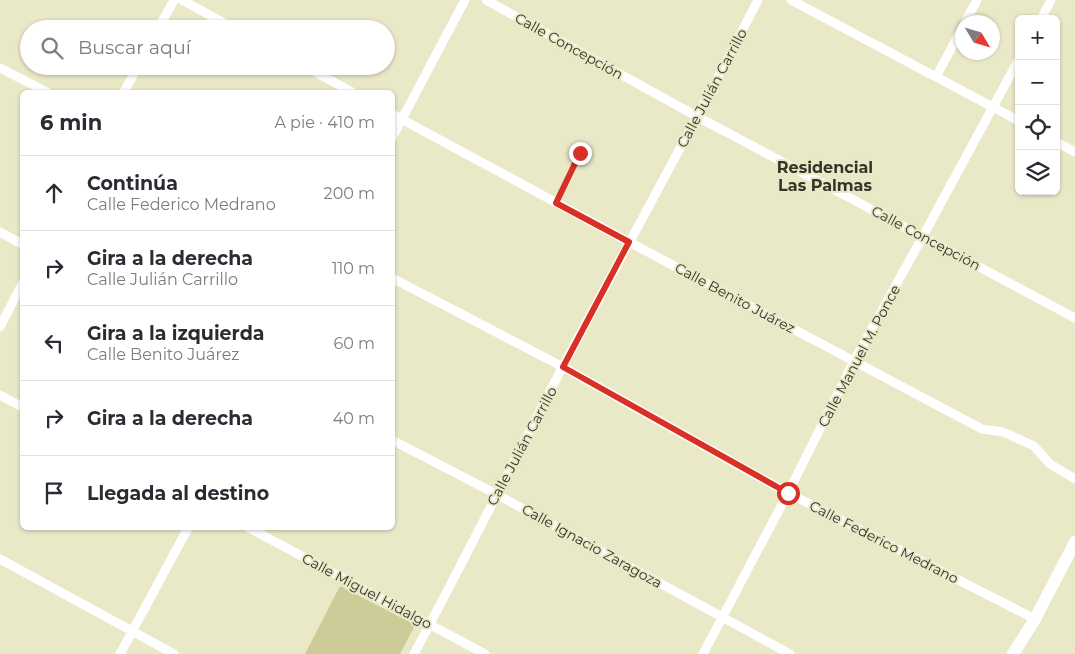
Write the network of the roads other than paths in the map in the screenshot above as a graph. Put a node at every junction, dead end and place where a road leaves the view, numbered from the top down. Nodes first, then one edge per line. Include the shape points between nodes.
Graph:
1 (174, 0) edge
2 (182, 0) edge
3 (465, 0) edge
4 (486, 0) edge
5 (758, 0) edge
6 (791, 0) edge
7 (977, 0) edge
8 (1051, 0) edge
9 (969, 15) edge
10 (1043, 15) edge
11 (163, 20) edge
12 (219, 20) edge
13 (955, 41) edge
14 (1018, 60) edge
15 (0, 68) edge
16 (133, 75) edge
17 (321, 75) edge
18 (936, 77) junction
19 (43, 90) edge
20 (125, 90) edge
21 (348, 90) edge
22 (992, 107) junction
23 (395, 116) edge
24 (698, 117) junction
25 (1015, 119) edge
26 (402, 120) junction
27 (395, 133) edge
28 (1060, 144) edge
29 (1075, 152) edge
30 (580, 153) dead end
31 (556, 203) junction
32 (0, 232) edge
33 (923, 236) junction
34 (629, 242) junction
35 (20, 243) edge
36 (395, 280) edge
37 (20, 288) edge
38 (1075, 318) edge
39 (0, 326) edge
40 (854, 361) junction
41 (563, 367) junction
42 (0, 395) edge
43 (20, 406) edge
44 (395, 442) edge
45 (1075, 479) edge
46 (788, 493) junction
47 (496, 494) junction
48 (187, 530) edge
49 (253, 530) edge
50 (1075, 542) edge
51 (0, 559) edge
52 (723, 618) junction
53 (1034, 619) junction
54 (430, 624) junction
55 (132, 631) junction
56 (120, 654) edge
57 (174, 654) edge
58 (414, 654) edge
59 (485, 654) edge
60 (703, 654) edge
61 (790, 654) edge
62 (1013, 654) edge

1 - 11 street
2 - 12 street
3 - 26 street
4 - 24 street, Calle Concepción
5 - 24 street, Calle Julián Carrillo
6 - 18 street
7 - 9 street
8 - 10 street
13 - 18 street
14 - 22 street, Calle Manuel M. Ponce
15 - 19 street
16 - 20 street
17 - 21 street
18 - 22 street
22 - 25 street
22 - 33 street, Calle Manuel M. Ponce
23 - 26 street, Calle Benito Juárez
24 - 33 street, Calle Concepción
24 - 34 street, Calle Julián Carrillo
26 - 27 street
26 - 31 street, Calle Benito Juárez
28 - 29 street
30 - 31 lane
31 - 34 street, Calle Benito Juárez
32 - 35 street
33 - 38 street, Calle Concepción
33 - 40 street, Calle Manuel M. Ponce
34 - 40 street, Calle Benito Juárez
34 - 41 street, Calle Julián Carrillo
36 - 41 street, Calle Federico Medrano
37 - 39 street
40 - 45 street, Calle Benito Juárez via 982,429 1003,432 1034,446 1050,464
40 - 46 street, Calle Manuel M. Ponce
41 - 46 street, Calle Federico Medrano
41 - 47 street, Calle Julián Carrillo
42 - 43 street
44 - 47 street, Calle Ignacio Zaragoza
46 - 52 street, Calle Manuel M. Ponce
46 - 53 street, Calle Federico Medrano
47 - 52 street, Calle Ignacio Zaragoza
47 - 54 street, Calle Julián Carrillo
48 - 55 street
49 - 54 street, Calle Miguel Hidalgo
50 - 53 street
51 - 55 street
52 - 60 street, Calle Manuel M. Ponce
52 - 61 street, Calle Ignacio Zaragoza
53 - 62 street
54 - 58 street, Calle Julián Carrillo
54 - 59 street, Calle Miguel Hidalgo
55 - 56 street
55 - 57 street

